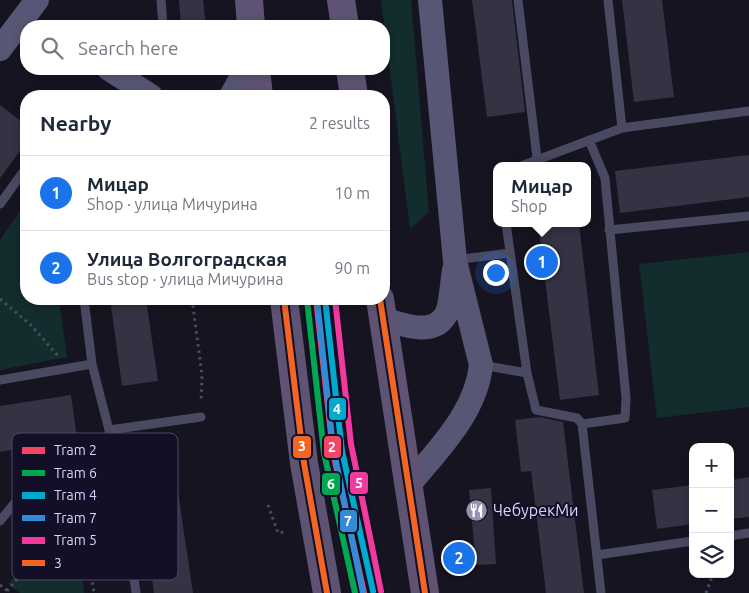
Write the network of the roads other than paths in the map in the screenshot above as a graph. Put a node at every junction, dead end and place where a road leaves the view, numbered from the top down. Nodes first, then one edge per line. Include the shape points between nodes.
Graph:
1 (161, 0) edge
2 (249, 0) edge
3 (341, 0) edge
4 (430, 0) edge
5 (518, 0) edge
6 (608, 0) edge
7 (163, 20) edge
8 (251, 20) edge
9 (344, 20) edge
10 (20, 30) edge
11 (0, 49) edge
12 (118, 75) edge
13 (243, 75) edge
14 (257, 75) edge
15 (351, 75) edge
16 (141, 90) edge
17 (234, 90) edge
18 (258, 90) edge
19 (353, 90) edge
20 (749, 111) edge
21 (622, 128) junction
22 (589, 140) junction
23 (537, 158) junction
24 (529, 162) edge
25 (20, 176) edge
26 (0, 204) edge
27 (749, 216) edge
28 (507, 227) edge
29 (609, 230) junction
30 (510, 253) junction
31 (455, 260) junction
32 (85, 305) edge
33 (285, 305) edge
34 (382, 309) edge
35 (92, 364) junction
36 (481, 365) junction
37 (527, 374) junction
38 (0, 380) edge
39 (201, 417) road end
40 (582, 424) junction
41 (109, 430) junction
42 (110, 433) edge
43 (409, 485) junction
44 (12, 506) edge
45 (0, 521) edge
46 (749, 533) edge
47 (734, 535) edge
48 (689, 542) edge
49 (597, 555) junction
50 (135, 580) edge
51 (136, 593) edge
52 (328, 593) edge
53 (425, 593) edge
54 (601, 593) edge

1 - 7 lane
2 - 8 main road
3 - 9 main road
4 - 31 main road
5 - 23 lane
6 - 21 lane
10 - 11 main road
12 - 16 main road
13 - 17 main road
14 - 18 main road
15 - 19 main road
20 - 21 lane
21 - 22 lane
22 - 23 lane
22 - 29 lane via 604,178
23 - 24 lane
25 - 26 lane
27 - 29 lane
28 - 30 lane
29 - 40 lane via 626,398 624,418
30 - 31 lane
30 - 37 lane
31 - 34 main road via 446,316 435,326 412,327
31 - 36 main road
32 - 35 lane
33 - 52 main road via 304,463
34 - 43 main road
35 - 38 lane
35 - 41 lane
36 - 37 lane
36 - 43 main road via 479,383 460,421
37 - 40 lane via 536,410 577,418
39 - 41 lane
40 - 49 lane
41 - 42 lane
43 - 53 main road
44 - 45 lane
46 - 47 lane
48 - 49 lane
49 - 54 lane
50 - 51 lane

